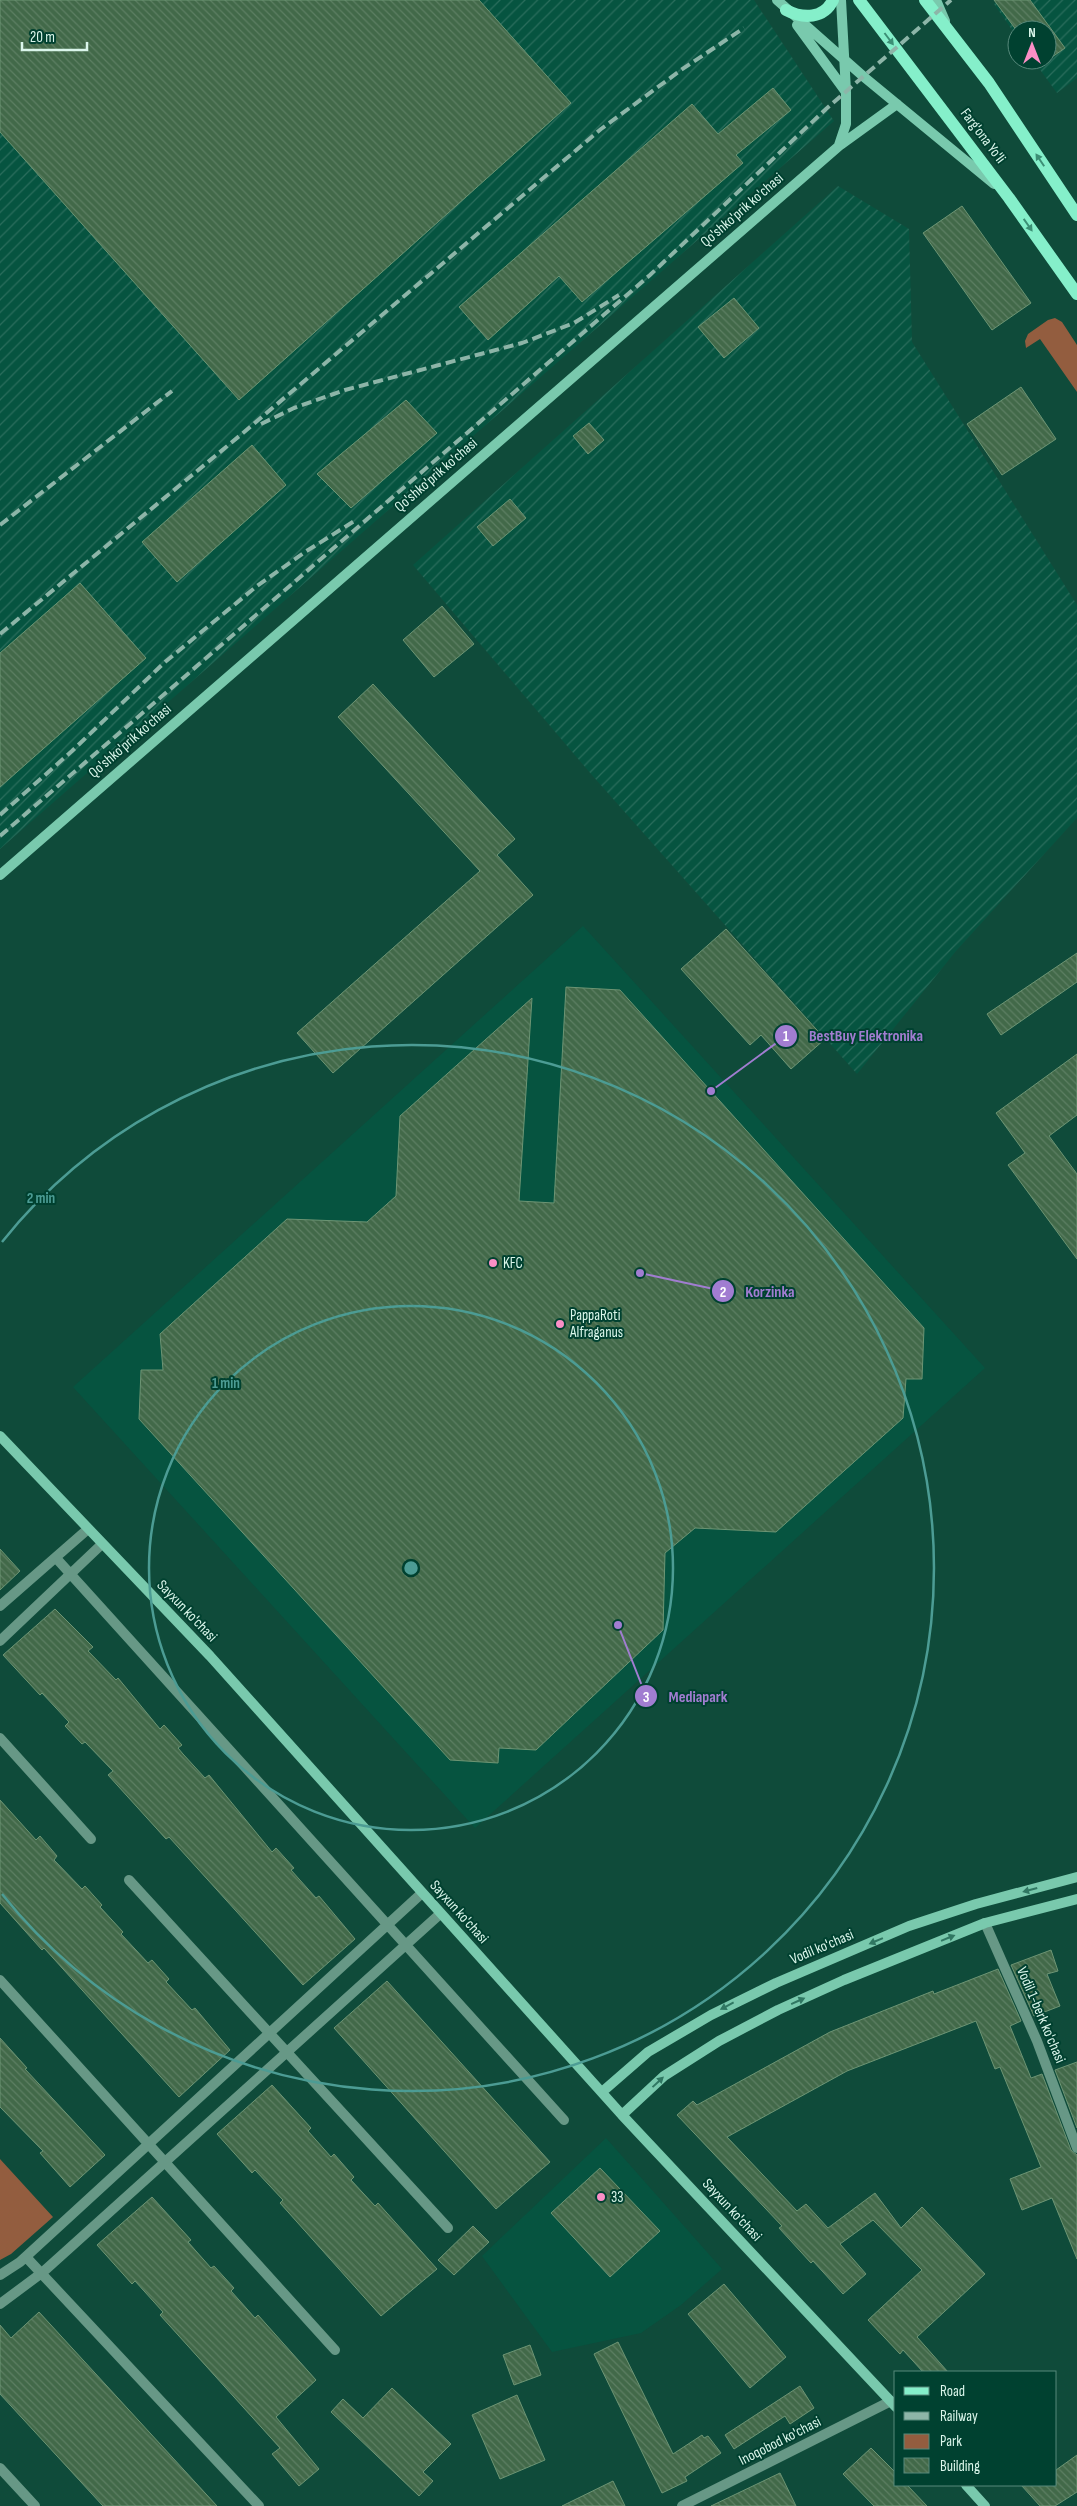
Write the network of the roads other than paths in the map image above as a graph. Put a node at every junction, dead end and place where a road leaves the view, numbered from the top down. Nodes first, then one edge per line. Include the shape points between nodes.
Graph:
1 (834, 0) edge
2 (841, 0) edge
3 (859, 0) edge
4 (925, 0) edge
5 (936, 0) edge
6 (781, 5) edge
7 (950, 31) junction
8 (844, 60) junction
9 (846, 92) junction
10 (897, 104) junction
11 (838, 146) junction
12 (1010, 198) junction
13 (1077, 215) edge
14 (1077, 294) edge
15 (0, 875) edge
16 (0, 1436) edge
17 (88, 1529) junction
18 (102, 1544) junction
19 (56, 1558) junction
20 (71, 1574) junction
21 (0, 1606) edge
22 (0, 1641) edge
23 (0, 1738) edge
24 (91, 1839) dead end
25 (1077, 1877) edge
26 (129, 1880) dead end
27 (422, 1893) junction
28 (1077, 1898) edge
29 (440, 1914) junction
30 (985, 1924) junction
31 (387, 1925) junction
32 (405, 1945) junction
33 (0, 1980) edge
34 (269, 2033) junction
35 (286, 2052) junction
36 (602, 2092) junction
37 (622, 2115) junction
38 (564, 2120) dead end
39 (148, 2144) junction
40 (1077, 2148) edge
41 (165, 2162) junction
42 (448, 2228) dead end
43 (26, 2256) junction
44 (43, 2272) junction
45 (0, 2275) edge
46 (0, 2304) edge
47 (335, 2350) dead end
48 (893, 2404) edge
49 (0, 2468) edge
50 (967, 2486) edge
51 (35, 2506) edge
52 (259, 2506) edge
53 (682, 2506) edge
54 (985, 2506) edge

1 - 6 main road via 814,16 795,15
2 - 8 street
3 -> 12 main road, Farg'ona Yo'li
4 - 7 main road
5 - 7 street
6 - 8 street
6 - 9 street
13 -> 7 main road via 989,83
8 - 9 street
8 - 10 street
9 - 11 street via 846,124
10 - 11 street, Qo'shko'prik ko'chasi
10 - 12 street
11 - 15 street, Qo'shko'prik ko'chasi
12 -> 14 main road, Farg'ona Yo'li
16 - 17 street, Sayxun ko'chasi
17 - 18 street, Sayxun ko'chasi
17 - 19 street
18 - 20 street
18 - 27 street, Sayxun ko'chasi via 210,1656
19 - 20 street
19 - 21 street
20 - 22 street
20 - 31 street
23 - 24 street
25 -> 36 street, Vodil ko'chasi via 909,1926 776,1983 711,2015 648,2052
26 - 34 street
27 - 29 street, Sayxun ko'chasi
27 - 31 street
28 - 30 street
29 - 32 street
29 - 36 street, Sayxun ko'chasi
37 -> 30 street via 664,2076 748,2025 844,1980
30 - 40 street, Vodil 1-berk ko'chasi via 1037,2042
31 - 32 street
31 - 34 street
32 - 35 street
32 - 38 street
33 - 39 street
34 - 35 street
34 - 39 street
35 - 41 street
35 - 42 street
36 - 37 street, Sayxun ko'chasi
37 - 48 street, Sayxun ko'chasi
39 - 41 street
39 - 43 street
41 - 44 street
41 - 47 street
43 - 44 street
43 - 45 street
44 - 46 street
44 - 52 street
48 - 53 street, Inoqobod ko'chasi
49 - 51 street
50 - 54 street

